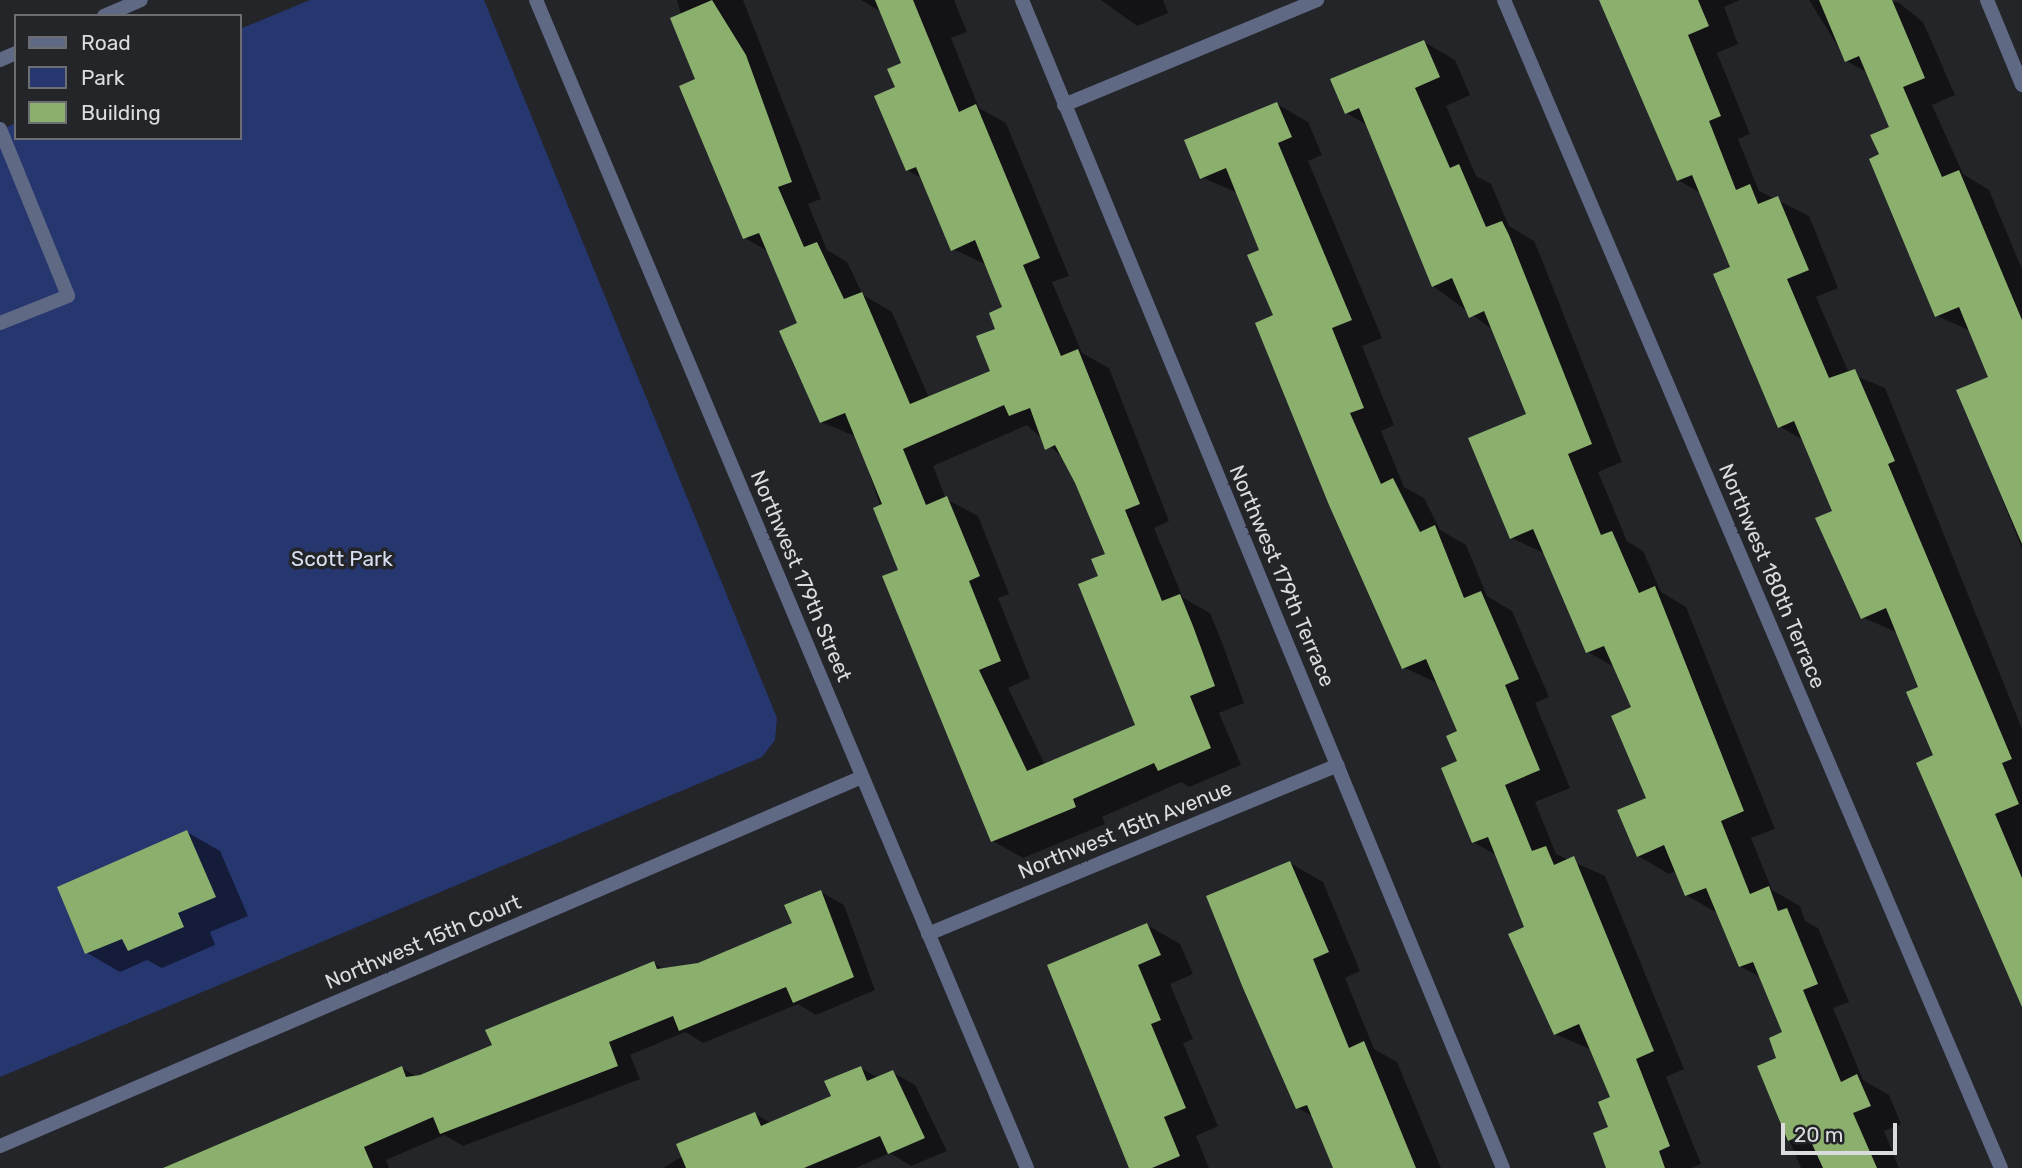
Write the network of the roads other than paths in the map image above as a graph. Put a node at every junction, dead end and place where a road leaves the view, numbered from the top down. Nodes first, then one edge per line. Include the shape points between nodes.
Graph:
1 (141, 0) edge
2 (536, 0) edge
3 (1022, 0) edge
4 (1317, 0) edge
5 (1504, 0) edge
6 (1987, 0) edge
7 (109, 14) edge
8 (2022, 85) edge
9 (1064, 105) junction
10 (0, 129) edge
11 (0, 323) edge
12 (1338, 765) junction
13 (862, 777) junction
14 (928, 934) junction
15 (0, 1146) edge
16 (1027, 1168) edge
17 (1503, 1168) edge
18 (2001, 1168) edge

1 - 7 street
2 - 13 street, Northwest 179th Street
3 - 9 street, Northwest 179th Terrace
4 - 9 street
5 - 18 street, Northwest 180th Terrace
6 - 8 street
9 - 12 street, Northwest 179th Terrace
10 - 11 street via 68,296
12 - 14 street, Northwest 15th Avenue
12 - 17 street, Northwest 179th Terrace
13 - 14 street, Northwest 179th Street
13 - 15 street, Northwest 15th Court
14 - 16 street, Northwest 179th Street

